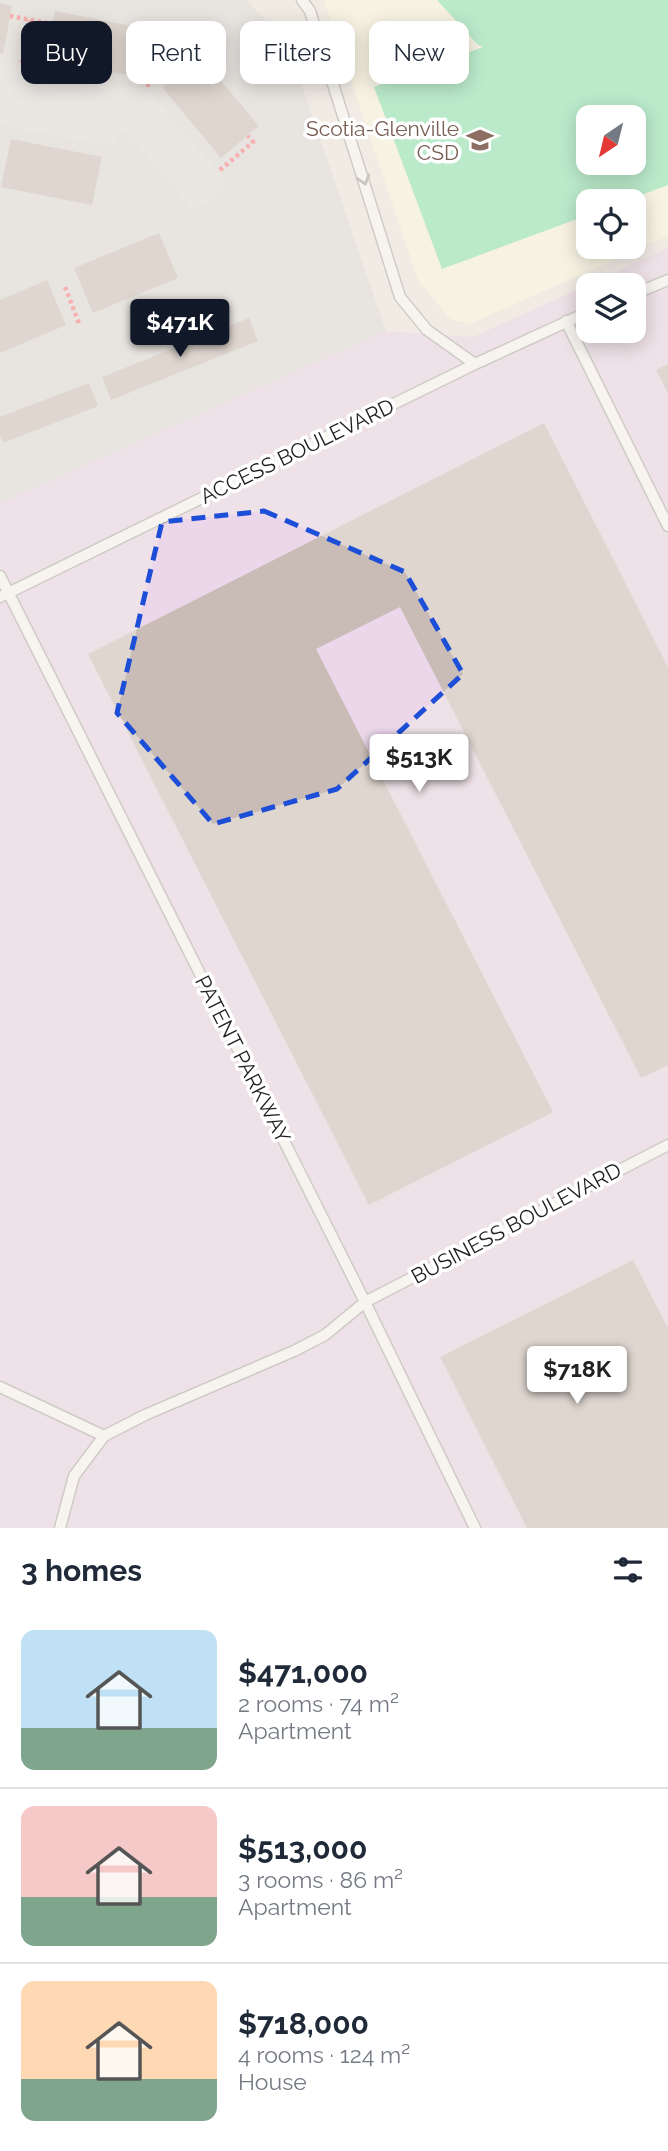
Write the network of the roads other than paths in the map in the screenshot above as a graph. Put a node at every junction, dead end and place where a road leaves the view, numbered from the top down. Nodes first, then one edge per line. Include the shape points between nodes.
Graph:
1 (302, 0) edge
2 (668, 280) edge
3 (646, 289) edge
4 (576, 317) edge
5 (566, 321) junction
6 (475, 364) junction
7 (668, 526) edge
8 (0, 576) edge
9 (4, 594) edge
10 (668, 1145) edge
11 (365, 1302) junction
12 (0, 1387) edge
13 (104, 1436) junction
14 (60, 1528) edge
15 (475, 1528) edge

1 -> 6 lane via 310,11 400,297 427,330
2 - 3 lane
4 - 5 lane, ACCESS BOULEVARD
5 - 6 lane, ACCESS BOULEVARD
5 - 7 lane
6 - 9 lane, ACCESS BOULEVARD
8 - 9 lane, PATENT PARKWAY
9 - 11 lane, PATENT PARKWAY
10 - 11 lane, BUSINESS BOULEVARD
11 - 13 lane, BUSINESS BOULEVARD via 325,1335 294,1351
11 - 15 lane, PATENT PARKWAY
12 - 13 lane
13 - 14 lane via 74,1476

